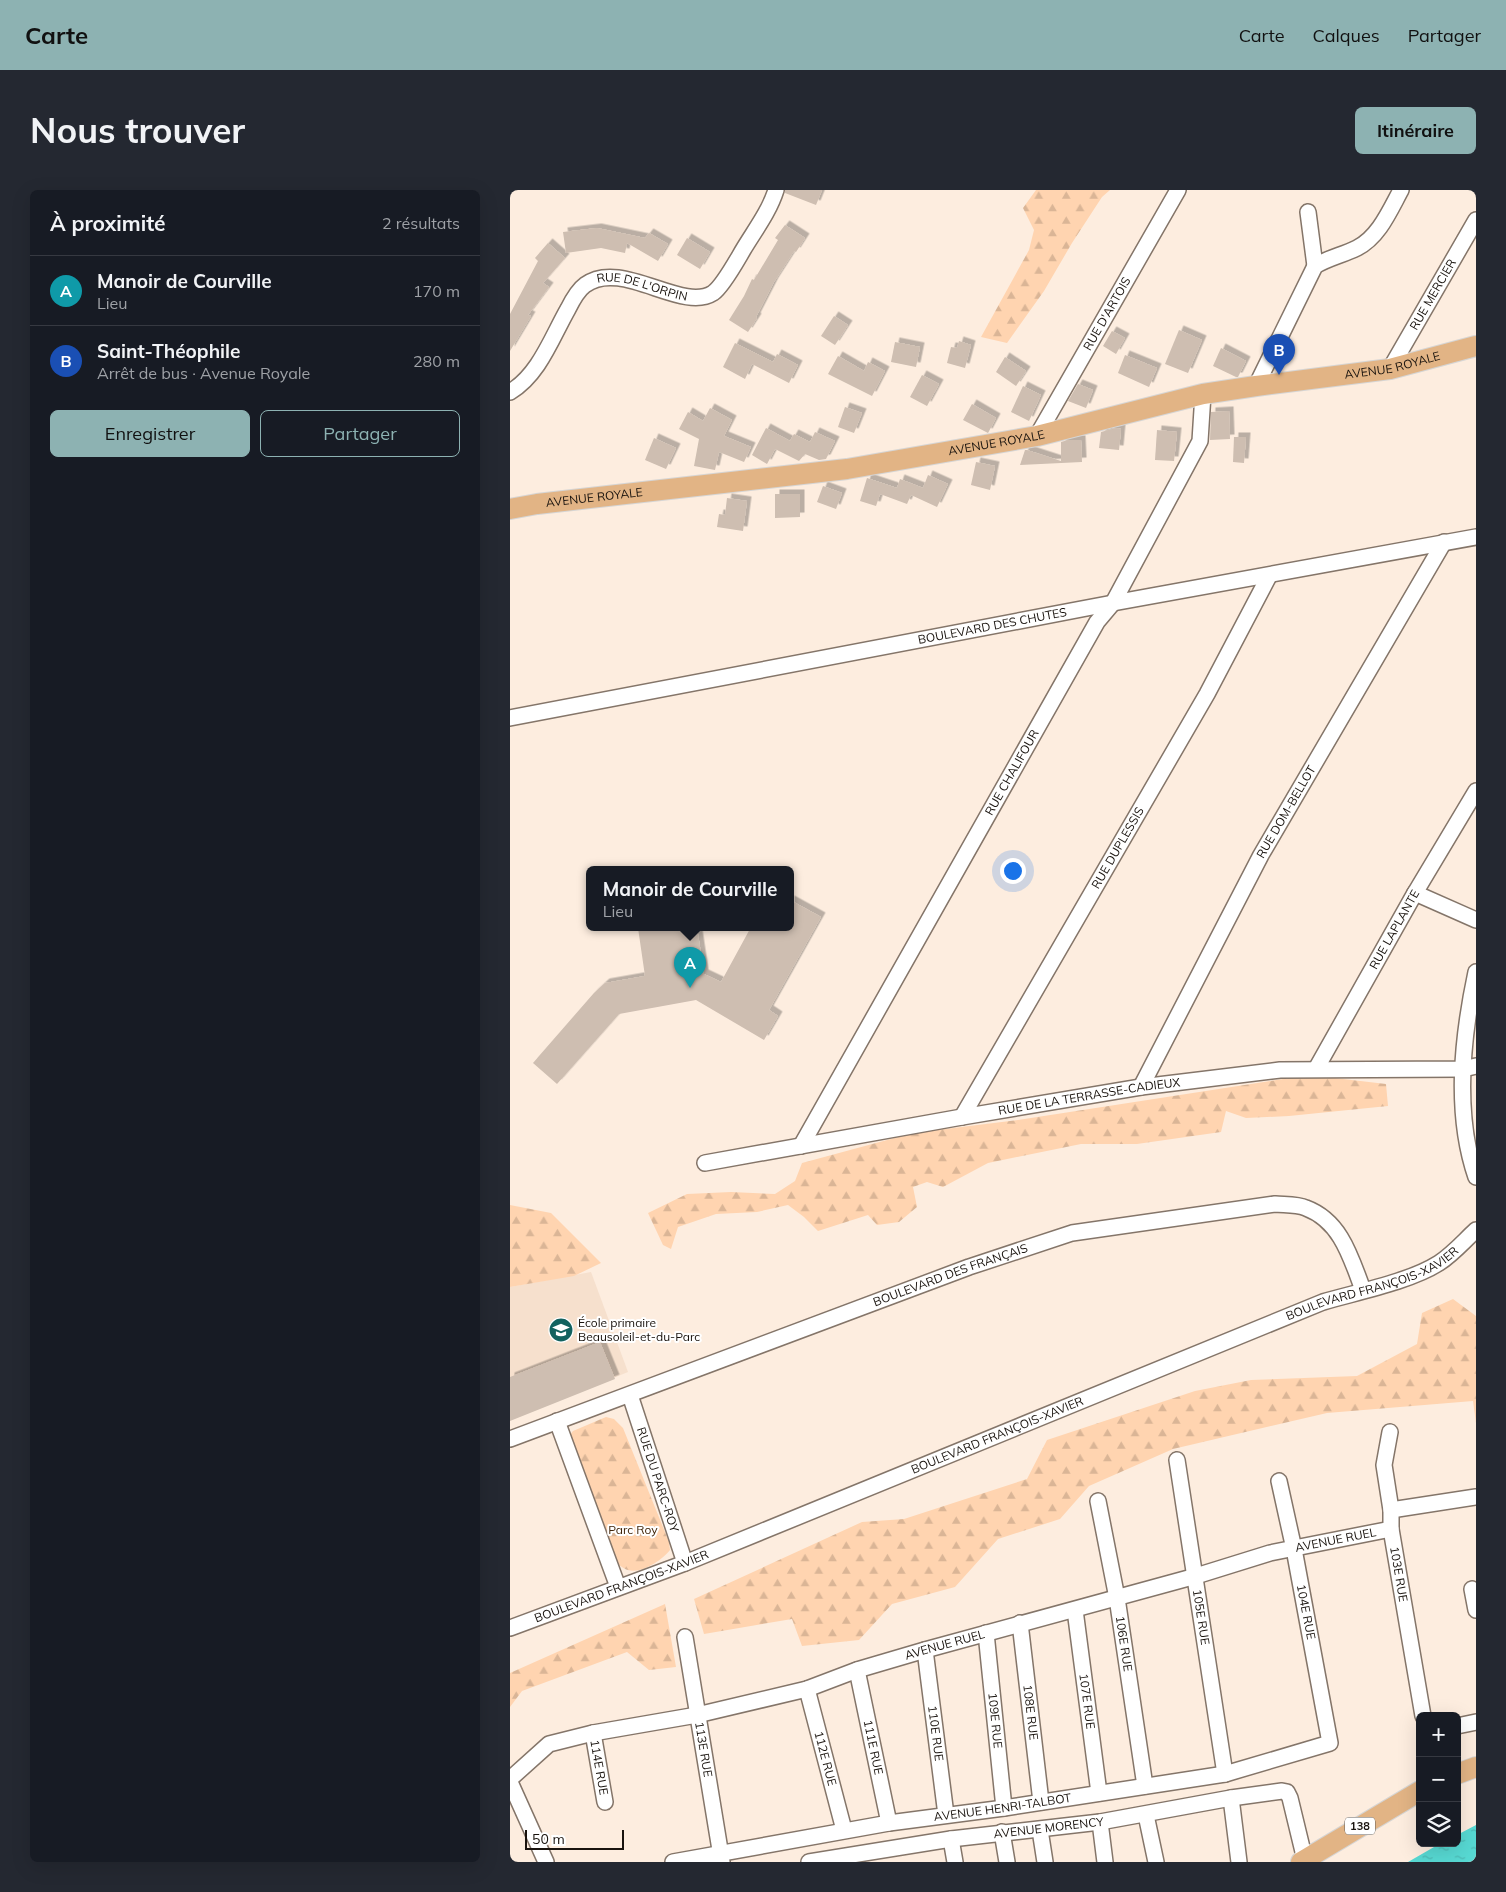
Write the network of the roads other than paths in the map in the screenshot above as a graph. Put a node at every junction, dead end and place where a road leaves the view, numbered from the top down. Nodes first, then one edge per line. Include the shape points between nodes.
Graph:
1 (776, 190) edge
2 (1178, 190) edge
3 (1401, 190) edge
4 (1308, 212) dead end
5 (1476, 220) edge
6 (1315, 266) junction
7 (1476, 346) edge
8 (1390, 369) junction
9 (1256, 386) junction
10 (510, 392) edge
11 (1203, 394) junction
12 (1036, 436) junction
13 (510, 509) edge
14 (1476, 537) edge
15 (1444, 542) junction
16 (1269, 576) junction
17 (1112, 604) junction
18 (510, 718) edge
19 (1476, 791) edge
20 (1415, 894) junction
21 (1476, 920) edge
22 (1476, 972) edge
23 (1470, 1068) edge
24 (1316, 1069) junction
25 (1141, 1087) junction
26 (962, 1117) junction
27 (801, 1146) junction
28 (705, 1163) dead end
29 (1476, 1177) edge
30 (1476, 1230) edge
31 (1363, 1290) junction
32 (630, 1395) junction
33 (557, 1421) junction
34 (1390, 1432) dead end
35 (510, 1438) edge
36 (1177, 1460) dead end
37 (1279, 1481) dead end
38 (1476, 1497) edge
39 (1098, 1501) dead end
40 (1391, 1510) junction
41 (1391, 1529) junction
42 (1294, 1549) junction
43 (685, 1563) junction
44 (1196, 1576) junction
45 (618, 1587) junction
46 (1472, 1589) dead end
47 (1117, 1598) junction
48 (1075, 1610) junction
49 (1476, 1610) edge
50 (1020, 1623) junction
51 (510, 1628) edge
52 (986, 1632) junction
53 (685, 1637) dead end
54 (925, 1650) junction
55 (857, 1670) junction
56 (807, 1689) junction
57 (1422, 1712) edge
58 (697, 1715) junction
59 (1476, 1722) edge
60 (1461, 1725) edge
61 (593, 1733) junction
62 (1330, 1743) joint
63 (1476, 1767) edge
64 (1461, 1773) edge
65 (1225, 1774) junction
66 (510, 1780) edge
67 (1146, 1786) junction
68 (1099, 1793) junction
69 (1416, 1793) edge
70 (1231, 1798) junction
71 (605, 1802) dead end
72 (1041, 1802) junction
73 (1004, 1808) junction
74 (946, 1815) junction
75 (1146, 1815) junction
76 (1100, 1822) junction
77 (889, 1823) junction
78 (844, 1830) junction
79 (1040, 1830) junction
80 (1002, 1832) junction
81 (951, 1839) junction
82 (722, 1858) edge
83 (847, 1859) edge
84 (1303, 1861) edge
85 (546, 1862) edge
86 (673, 1862) edge
87 (809, 1862) edge
88 (955, 1862) edge
89 (1007, 1862) edge
90 (1045, 1862) edge
91 (1106, 1862) edge
92 (1156, 1862) edge
93 (1239, 1862) edge

1 - 10 street, RUE DE L'ORPIN via 771,205 714,292 701,297 686,296 626,279 603,277 585,284 537,365 526,380
2 - 12 street, RUE D'ARTOIS
3 - 6 street via 1371,237 1359,247
4 - 6 street
5 - 8 street, RUE MERCIER
6 - 9 street
7 - 8 main road, AVENUE ROYALE
8 - 9 main road, AVENUE ROYALE
9 - 11 main road, AVENUE ROYALE
11 - 12 main road, AVENUE ROYALE
11 - 17 street, RUE CHALIFOUR via 1200,441
12 - 13 main road, AVENUE ROYALE via 847,469
14 - 15 street, BOULEVARD DES CHUTES
15 - 16 street, BOULEVARD DES CHUTES
15 - 25 street, RUE DOM-BELLOT via 1261,855
16 - 17 street, BOULEVARD DES CHUTES
16 - 26 street, RUE DUPLESSIS via 1208,694
17 - 18 street, BOULEVARD DES CHUTES
17 - 27 street, RUE CHALIFOUR via 1097,622
19 - 20 street, RUE LAPLANTE
20 - 21 street
20 - 24 street, RUE LAPLANTE
22 - 23 street via 1470,1001
23 - 24 street, RUE DE LA TERRASSE-CADIEUX
23 - 29 street via 1464,1110 1470,1159
24 - 25 street, RUE DE LA TERRASSE-CADIEUX via 1280,1070
25 - 26 street, RUE DE LA TERRASSE-CADIEUX
26 - 27 street, RUE DE LA TERRASSE-CADIEUX
27 - 28 street, RUE DE LA TERRASSE-CADIEUX
30 - 31 street, BOULEVARD FRANÇOIS-XAVIER via 1453,1252 1422,1272
31 - 32 street, BOULEVARD DES FRANÇAIS via 1346,1245 1327,1220 1305,1207 1275,1204 1072,1233 969,1267
31 - 43 street, BOULEVARD FRANÇOIS-XAVIER via 1323,1302
32 - 33 street, BOULEVARD DES FRANÇAIS
32 - 43 street, RUE DU PARC-ROY
33 - 35 street, BOULEVARD DES FRANÇAIS
33 - 45 street
34 - 40 street, 103E RUE via 1384,1465
36 - 44 street, 105E RUE
37 - 42 street, 104E RUE
38 - 40 street
39 - 47 street, 106E RUE
40 - 41 street, 103E RUE
41 - 42 street, AVENUE RUEL
41 - 57 street, 103E RUE
42 - 44 street, AVENUE RUEL via 1270,1553
42 - 62 street, 104E RUE
43 - 45 street, BOULEVARD FRANÇOIS-XAVIER
44 - 47 street, AVENUE RUEL
44 - 65 street, 105E RUE
45 - 51 street, BOULEVARD FRANÇOIS-XAVIER
46 - 49 street
47 - 48 street, AVENUE RUEL
47 - 67 street, 106E RUE
48 - 50 street, AVENUE RUEL
48 - 68 street, 107E RUE
50 - 52 street, AVENUE RUEL
50 - 72 street, 108E RUE
52 - 54 street, AVENUE RUEL
52 - 73 street, 109E RUE
53 - 58 street, 113E RUE
54 - 55 street, AVENUE RUEL
54 - 74 street, 110E RUE
55 - 56 street, AVENUE RUEL
55 - 77 street, 111E RUE
56 - 58 street, AVENUE RUEL
56 - 78 street, 112E RUE
58 - 61 street, AVENUE RUEL
58 - 82 street, 113E RUE
59 - 60 street
61 - 66 street, AVENUE RUEL via 549,1744
61 - 71 street, 114E RUE
62 - 65 street, AVENUE HENRI-TALBOT
63 - 64 main road
65 - 67 street, AVENUE HENRI-TALBOT
66 - 85 street
67 - 68 street, AVENUE HENRI-TALBOT
68 - 72 street, AVENUE HENRI-TALBOT
69 - 84 main road, 138
70 - 75 street, AVENUE MORENCY
70 - 84 street, AVENUE MORENCY via 1287,1792
70 - 93 street
72 - 73 street, AVENUE HENRI-TALBOT
73 - 74 street, AVENUE HENRI-TALBOT
74 - 77 street, AVENUE HENRI-TALBOT
75 - 76 street, AVENUE MORENCY
75 - 92 street
76 - 79 street, AVENUE MORENCY
76 - 91 street
77 - 78 street, AVENUE HENRI-TALBOT
78 - 82 street, AVENUE HENRI-TALBOT
79 - 80 street, AVENUE MORENCY
79 - 90 street
80 - 81 street, AVENUE MORENCY
80 - 89 street
81 - 83 street, AVENUE MORENCY
81 - 88 street
82 - 86 street, AVENUE HENRI-TALBOT
83 - 87 street, AVENUE MORENCY

